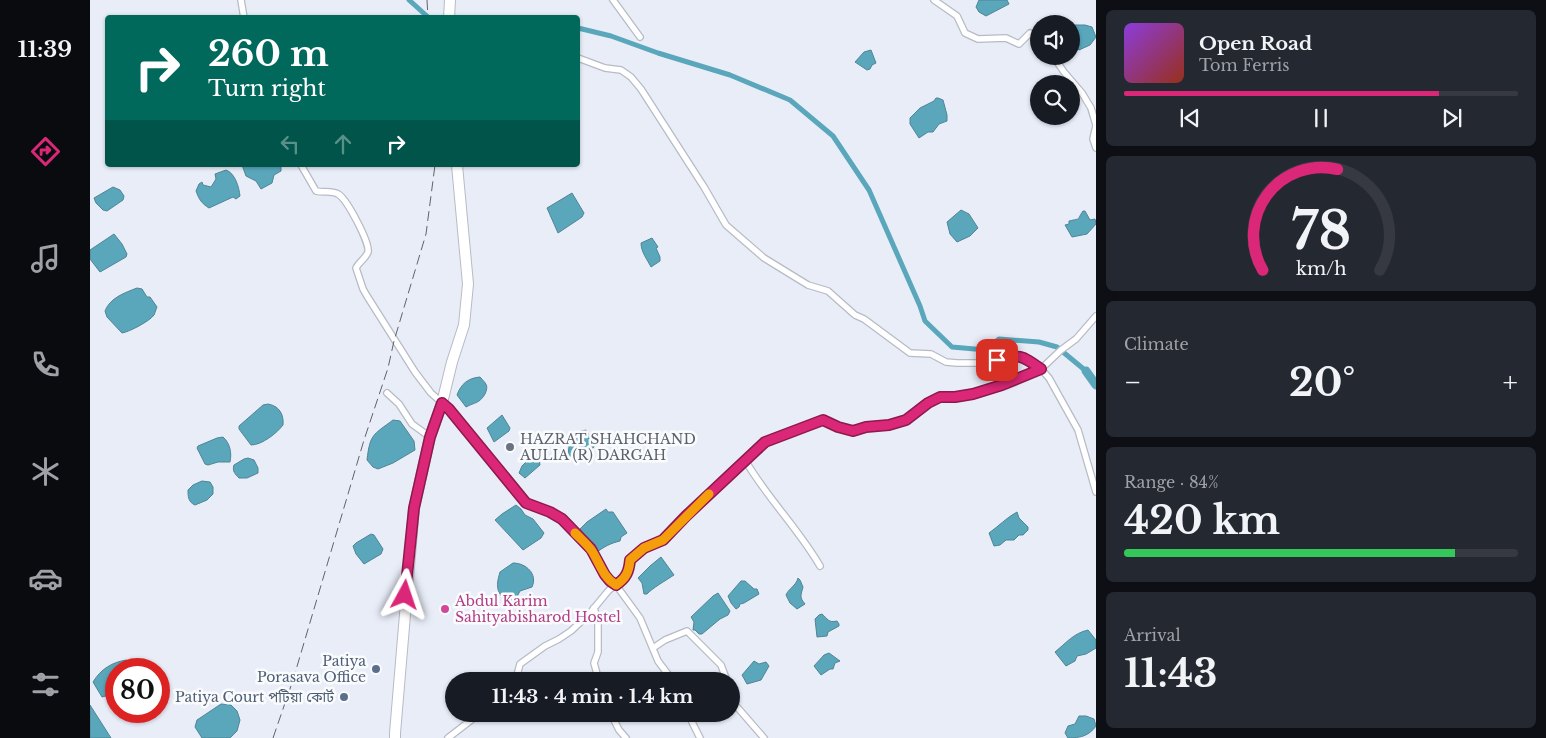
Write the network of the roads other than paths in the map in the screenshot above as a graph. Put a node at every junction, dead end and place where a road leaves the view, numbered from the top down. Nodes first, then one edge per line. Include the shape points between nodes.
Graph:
1 (240, 0) edge
2 (450, 0) edge
3 (613, 0) edge
4 (934, 0) edge
5 (243, 15) edge
6 (449, 15) edge
7 (1030, 33) edge
8 (640, 37) dead end
9 (580, 59) edge
10 (1059, 65) edge
11 (1096, 125) edge
12 (1096, 148) edge
13 (302, 167) edge
14 (457, 167) edge
15 (1096, 316) edge
16 (1041, 369) junction
17 (387, 394) dead end
18 (442, 403) junction
19 (430, 437) junction
20 (745, 460) junction
21 (1096, 492) edge
22 (820, 566) dead end
23 (616, 585) junction
24 (594, 608) junction
25 (652, 648) junction
26 (518, 672) edge
27 (596, 672) edge
28 (666, 672) edge
29 (723, 672) edge
30 (740, 710) edge
31 (469, 722) edge
32 (616, 722) edge
33 (692, 722) edge
34 (395, 738) edge
35 (448, 738) edge
36 (626, 738) edge
37 (700, 738) edge
38 (764, 738) edge

1 - 5 street
2 - 6 highway
3 - 8 street
4 - 7 street via 957,16 966,33 978,39 1006,38 1019,44
9 - 16 street via 621,70 631,77 726,225 764,258 808,285 828,291 855,315 910,353 931,354 946,362 966,363 1015,356 1027,359
10 - 11 street via 1082,93
11 - 12 street via 1093,139
13 - 18 street via 316,191 336,193 350,209 368,248 356,268 363,289 415,372
14 - 18 highway via 468,284 464,325
15 - 16 street via 1076,339
16 - 20 street via 973,394 940,397 906,420 889,425 853,431 823,420 765,442
16 - 21 street via 1078,430
17 - 19 street via 399,404 412,424
18 - 19 highway
18 - 23 street via 526,503 562,519 591,549 605,575
19 - 34 highway via 414,508
20 - 22 street
20 - 23 street via 663,540 644,548 630,560 630,570
23 - 24 street
23 - 25 street via 640,618
24 - 26 street via 571,631 520,664
24 - 27 street via 598,621 598,652 594,663
25 - 28 street
25 - 29 street via 687,631 711,654
30 - 38 street
31 - 35 street
32 - 36 street
33 - 37 street

